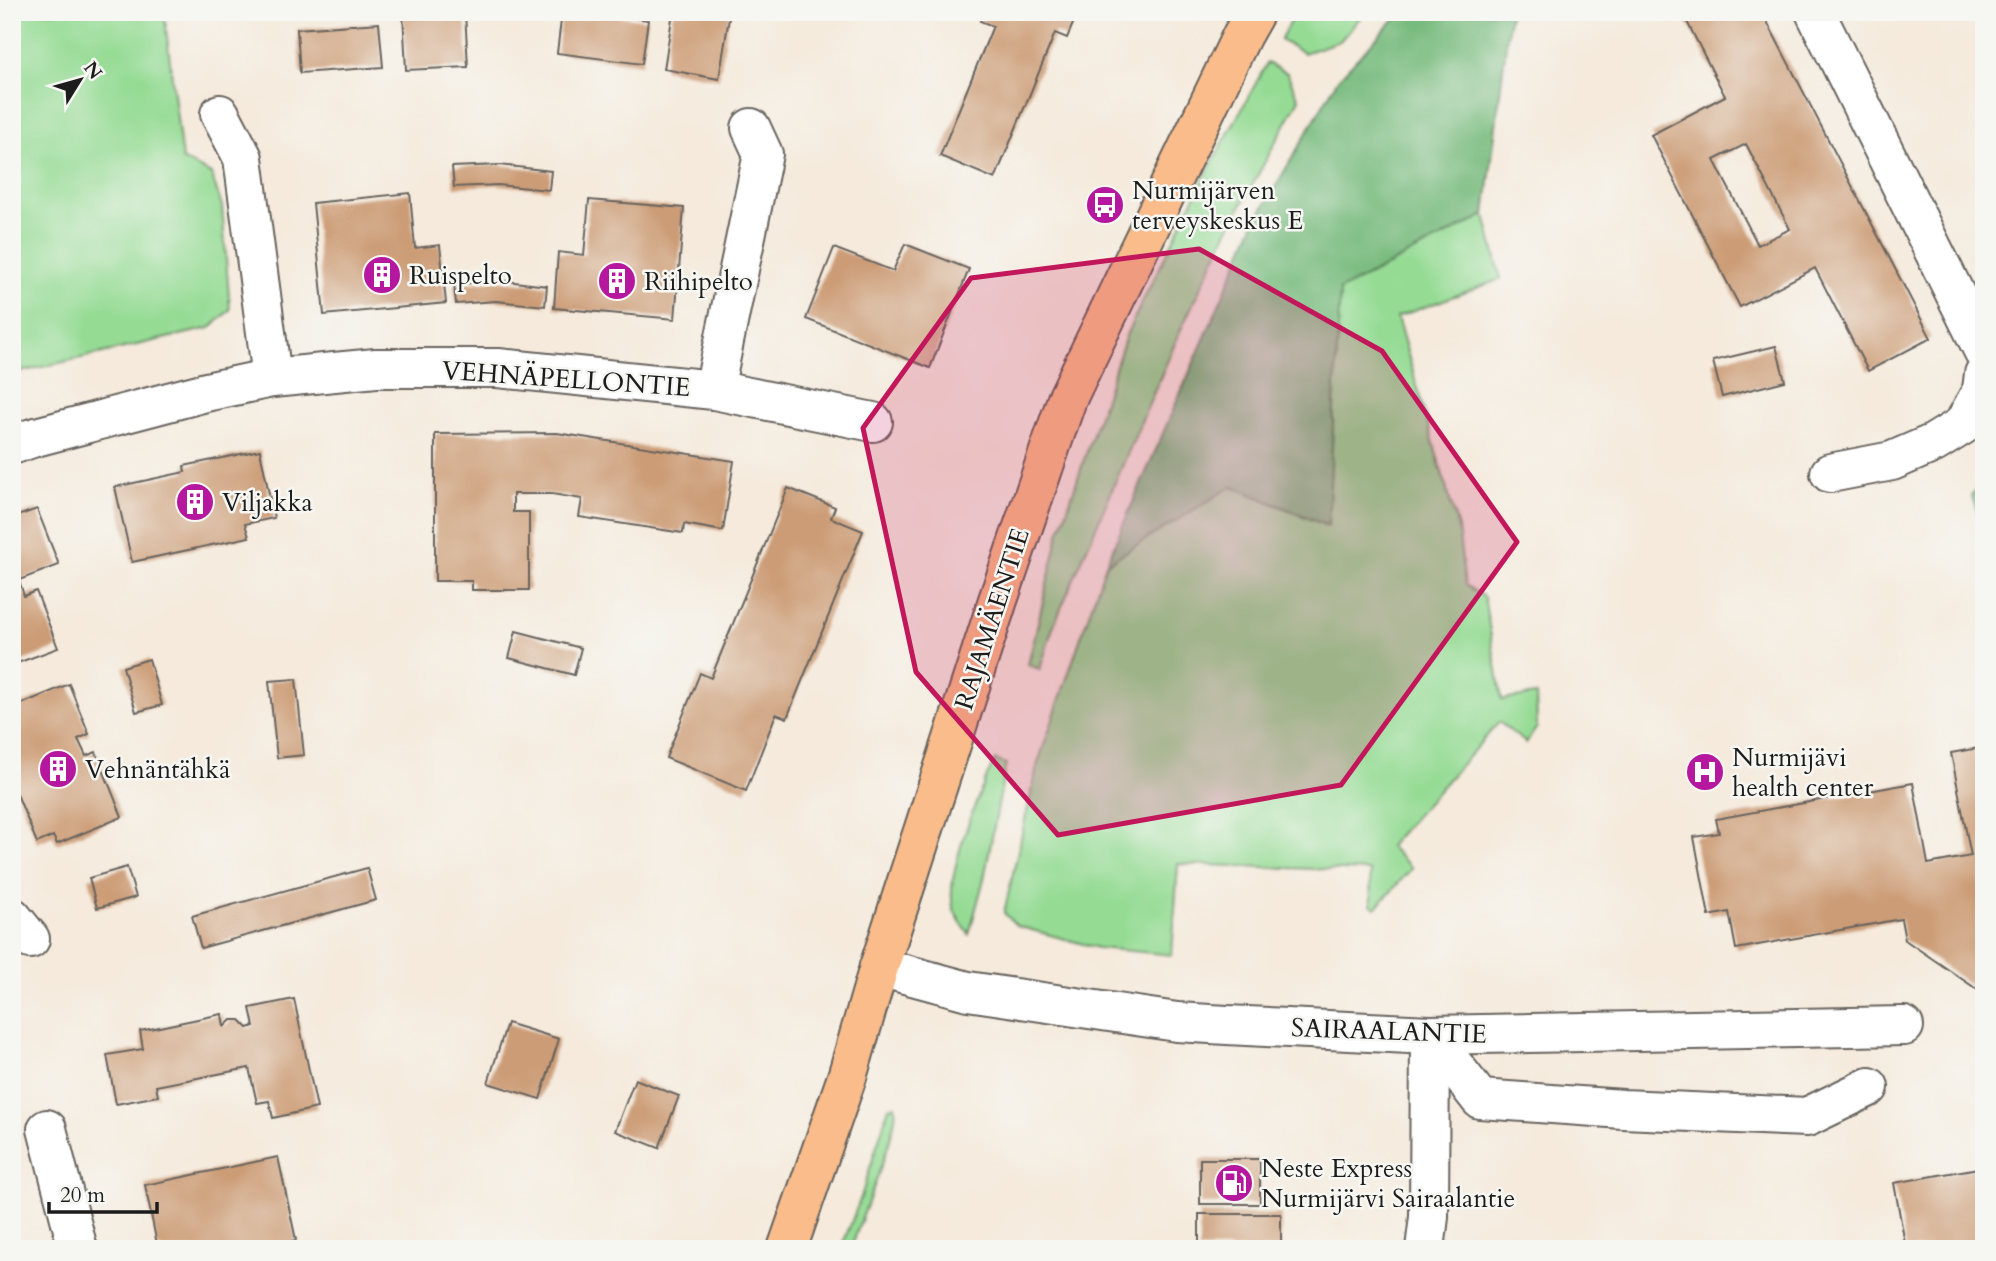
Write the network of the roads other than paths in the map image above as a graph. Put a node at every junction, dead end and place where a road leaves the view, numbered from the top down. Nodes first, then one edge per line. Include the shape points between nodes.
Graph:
1 (1255, 12) edge
2 (1815, 12) edge
3 (220, 114) dead end
4 (751, 128) dead end
5 (1984, 352) edge
6 (1984, 374) edge
7 (272, 378) junction
8 (713, 390) junction
9 (873, 422) dead end
10 (12, 445) edge
11 (1830, 473) dead end
12 (879, 967) junction
13 (1904, 1026) dead end
14 (1430, 1035) junction
15 (1868, 1087) dead end
16 (47, 1129) dead end
17 (78, 1249) edge
18 (788, 1249) edge
19 (1425, 1249) edge

1 - 12 main road, RAJAMÄENTIE via 1067,399
2 - 5 street
3 - 7 street via 243,158
4 - 8 street via 763,154
6 - 11 street via 1982,390 1963,425 1954,431 1892,461
7 - 8 street, VEHNÄPELLONTIE via 376,368 498,368
7 - 10 street, VEHNÄPELLONTIE
8 - 9 street, VEHNÄPELLONTIE
12 - 14 street, SAIRAALANTIE via 968,991 1177,1022
12 - 18 main road, RAJAMÄENTIE via 848,1077
13 - 14 street, SAIRAALANTIE
14 - 15 street via 1480,1099 1808,1117
14 - 19 street
16 - 17 street

